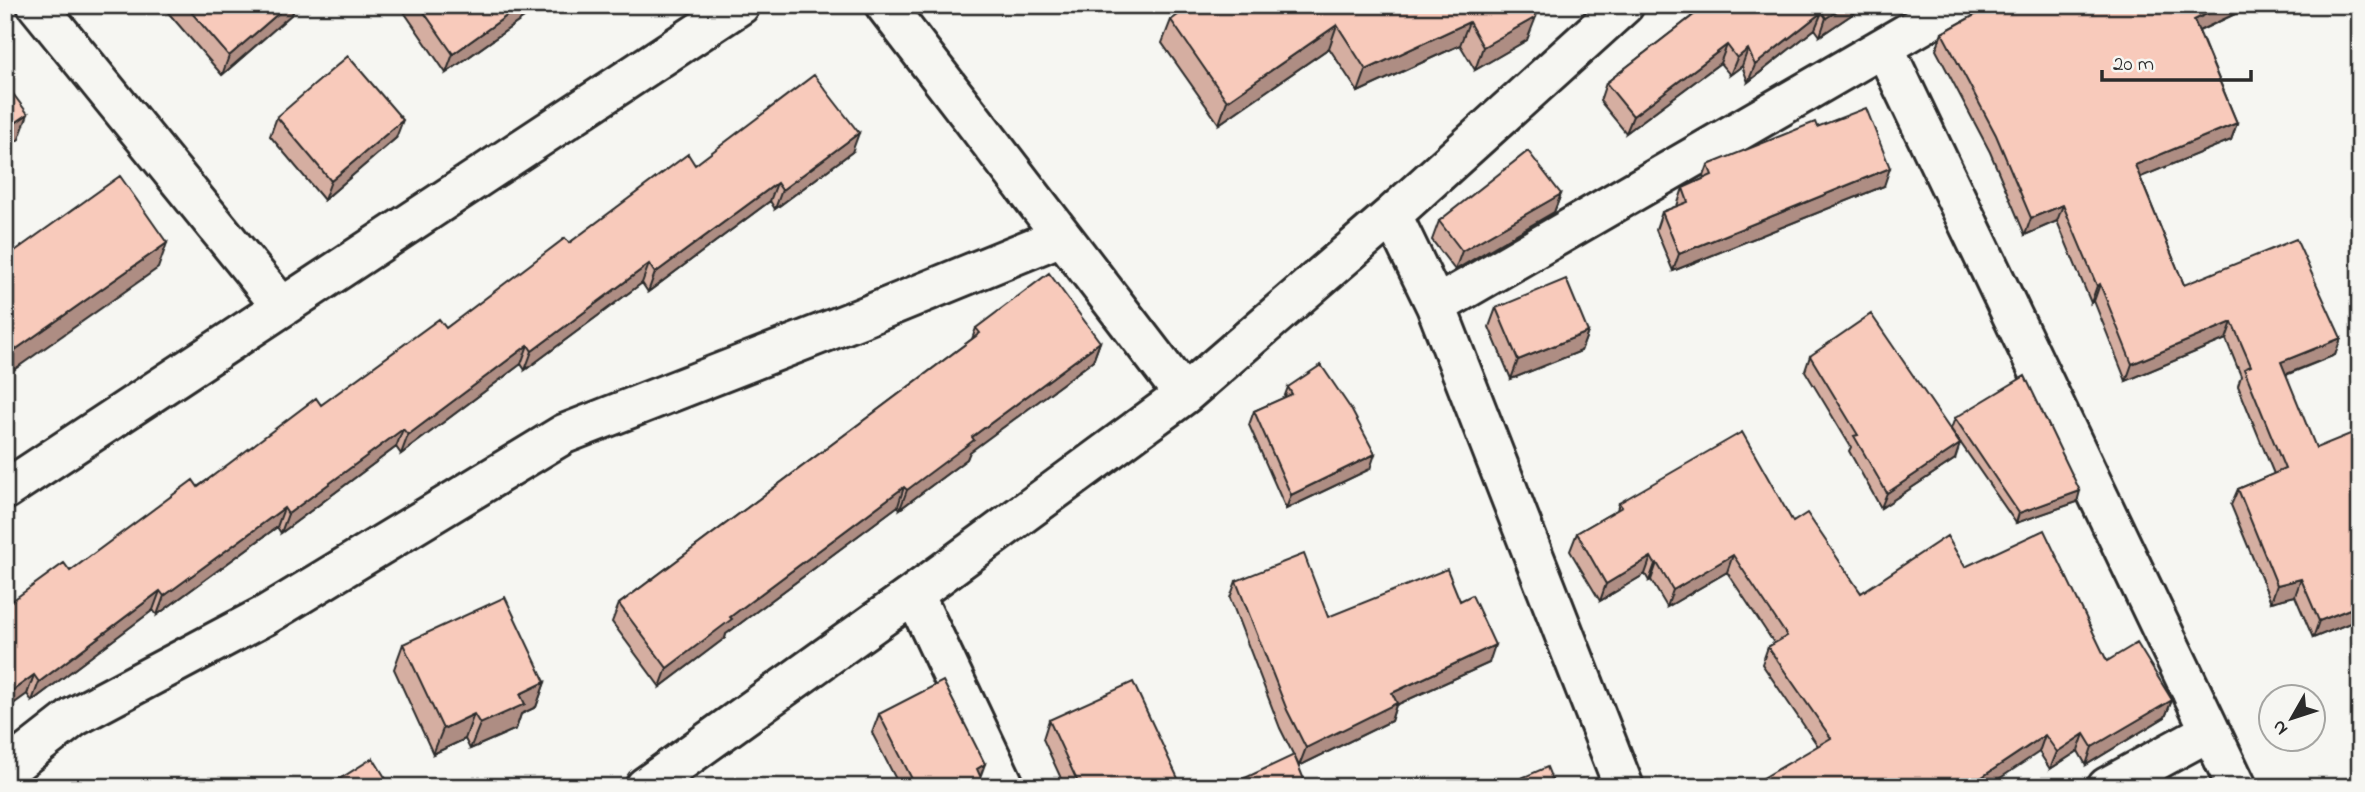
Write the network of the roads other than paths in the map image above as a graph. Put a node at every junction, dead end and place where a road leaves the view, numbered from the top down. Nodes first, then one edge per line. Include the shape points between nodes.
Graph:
1 (37, 5) edge
2 (740, 5) edge
3 (885, 5) edge
4 (1624, 5) edge
5 (1956, 5) edge
6 (1884, 47) junction
7 (1392, 215) junction
8 (1062, 236) junction
9 (1436, 306) junction
10 (282, 307) junction
11 (1184, 395) junction
12 (5, 490) edge
13 (914, 594) junction
14 (2210, 731) junction
15 (5, 771) edge
16 (645, 787) edge
17 (1005, 787) edge
18 (1624, 787) edge
19 (2107, 787) edge
20 (2237, 787) edge

1 - 10 street
2 - 10 street
3 - 8 street
4 - 7 street
5 - 6 street
6 - 9 street
6 - 14 street
7 - 9 street
7 - 11 street
8 - 11 street
8 - 15 street via 565,434 266,615 74,717
9 - 18 street
10 - 12 street
11 - 13 street
13 - 16 street
13 - 17 street
14 - 19 street
14 - 20 street

